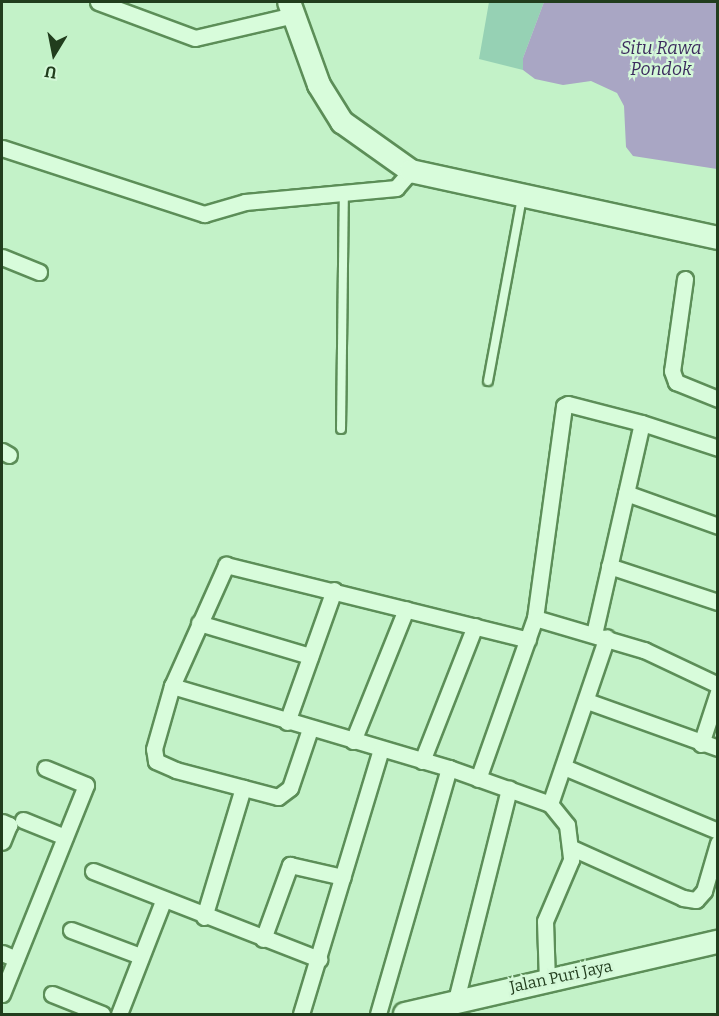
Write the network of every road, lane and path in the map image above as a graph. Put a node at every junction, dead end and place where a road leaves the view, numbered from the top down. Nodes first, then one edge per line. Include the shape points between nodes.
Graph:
1 (98, 2) edge
2 (292, 8) edge
3 (2, 148) edge
4 (411, 171) junction
5 (344, 193) junction
6 (522, 196) junction
7 (717, 238) edge
8 (2, 257) edge
9 (39, 272) dead end
10 (685, 279) dead end
11 (488, 381) dead end
12 (717, 399) edge
13 (642, 423) junction
14 (341, 429) dead end
15 (717, 448) edge
16 (626, 494) junction
17 (717, 526) edge
18 (609, 566) junction
19 (334, 590) junction
20 (717, 602) edge
21 (406, 609) junction
22 (535, 618) junction
23 (199, 623) junction
24 (475, 626) junction
25 (601, 635) junction
26 (528, 640) junction
27 (310, 656) junction
28 (717, 685) edge
29 (172, 686) junction
30 (717, 692) edge
31 (587, 701) junction
32 (287, 722) junction
33 (310, 729) junction
34 (353, 741) junction
35 (701, 744) junction
36 (717, 748) edge
37 (381, 749) junction
38 (422, 761) junction
39 (564, 767) junction
40 (45, 768) dead end
41 (449, 768) junction
42 (478, 778) junction
43 (243, 788) junction
44 (509, 789) junction
45 (550, 804) junction
46 (24, 820) dead end
47 (2, 822) edge
48 (717, 831) edge
49 (65, 837) junction
50 (2, 842) edge
51 (717, 843) edge
52 (572, 848) junction
53 (93, 871) dead end
54 (343, 877) junction
55 (163, 901) junction
56 (204, 916) junction
57 (71, 930) dead end
58 (263, 939) junction
59 (717, 942) edge
60 (9, 956) edge
61 (140, 956) junction
62 (318, 959) junction
63 (547, 980) junction
64 (2, 994) edge
65 (52, 994) dead end
66 (456, 1000) junction
67 (102, 1014) edge
68 (119, 1014) edge
69 (301, 1014) edge
70 (378, 1014) edge
71 (405, 1014) edge

1 - 2 street via 195,38
2 - 4 street via 319,85 342,122
3 - 5 street via 197,214 245,202
4 - 5 street via 396,188
4 - 6 street
5 - 14 lane
6 - 7 street
6 - 11 lane
8 - 9 street
10 - 12 street via 672,370 676,382
13 - 15 street
13 - 16 street
13 - 22 street via 564,406
16 - 17 street
16 - 18 street
18 - 20 street
18 - 25 street
19 - 21 street
19 - 23 street via 229,564
19 - 27 street
21 - 24 street
21 - 34 street
22 - 25 street
22 - 26 street
23 - 27 street
23 - 29 street
24 - 26 street
24 - 38 street
25 - 28 street
25 - 31 street
26 - 42 street
27 - 32 street
29 - 32 street
29 - 43 street via 154,749 156,760
30 - 35 street
31 - 35 street
31 - 39 street
32 - 33 street
33 - 34 street
33 - 43 street via 288,792 278,797
34 - 37 street
35 - 36 street
37 - 38 street
37 - 54 street
38 - 41 street
39 - 45 street
39 - 48 street
40 - 49 street via 87,785
41 - 42 street
41 - 70 street
42 - 44 street
43 - 56 street
44 - 45 street
44 - 66 street
45 - 52 street via 567,825
46 - 49 street
47 - 50 street via 9,825
49 - 60 street
51 - 52 street via 704,891 696,900 683,898
52 - 63 street via 570,870 545,921
53 - 55 street
54 - 58 street via 290,865
54 - 62 street
55 - 56 street
55 - 61 street
56 - 58 street
57 - 61 street
58 - 62 street
59 - 63 street, Jalan Puri Jaya
60 - 64 street
61 - 68 street
62 - 69 street
63 - 66 street, Jalan Puri Jaya
65 - 67 street
66 - 71 street, Jalan Puri Jaya

